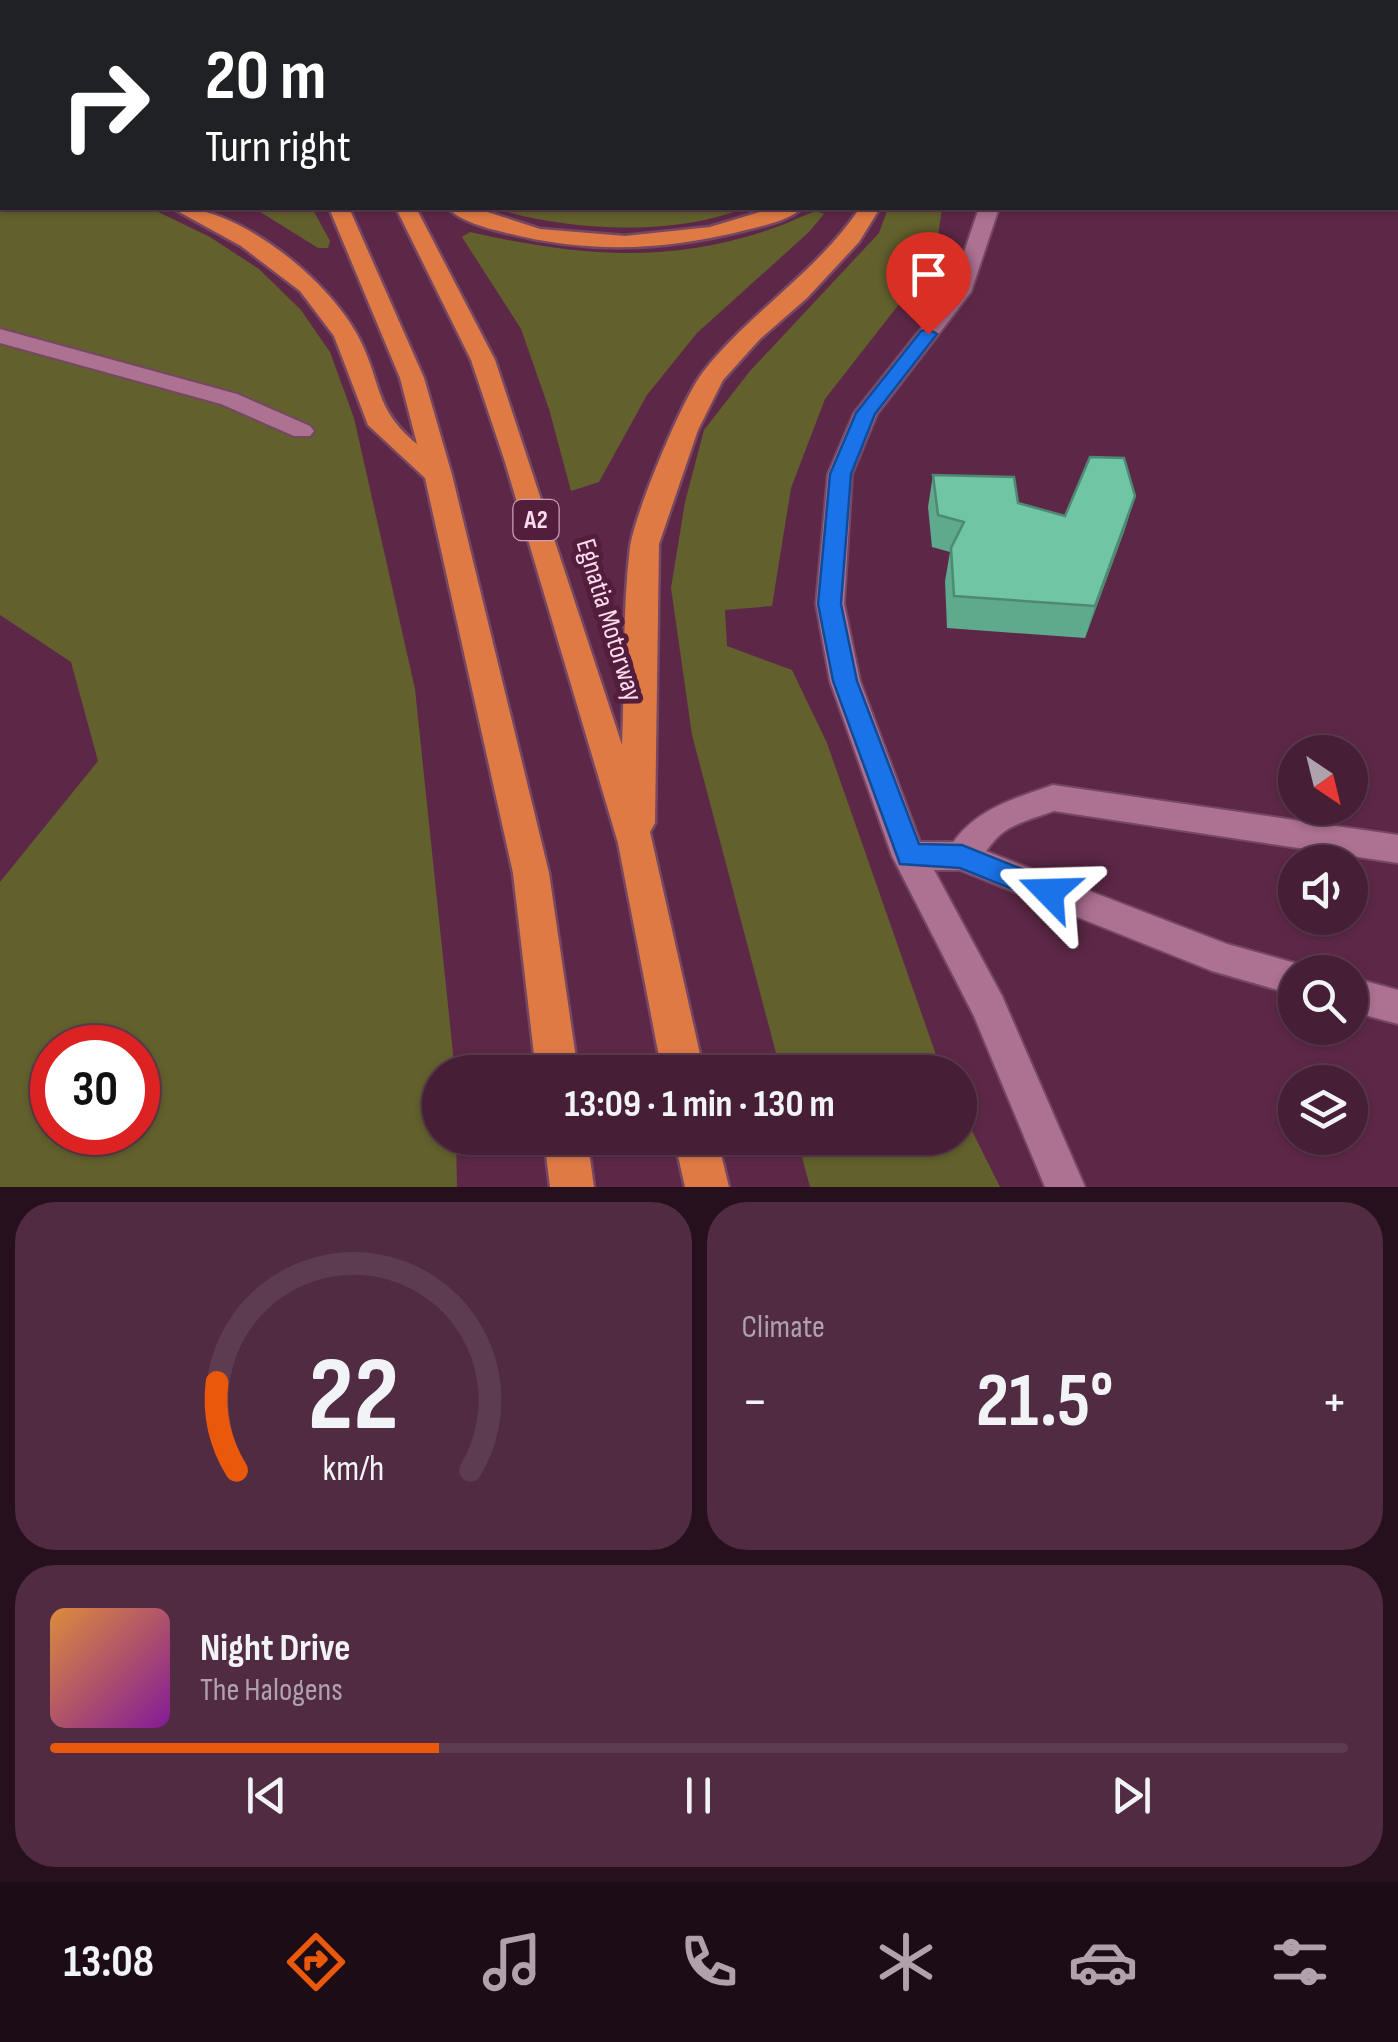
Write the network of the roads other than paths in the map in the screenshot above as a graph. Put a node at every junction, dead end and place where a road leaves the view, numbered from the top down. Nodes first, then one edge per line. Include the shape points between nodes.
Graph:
1 (186, 210) edge
2 (340, 210) edge
3 (407, 210) edge
4 (464, 210) edge
5 (787, 210) edge
6 (869, 210) edge
7 (988, 210) edge
8 (0, 336) edge
9 (302, 431) dead end
10 (438, 475) junction
11 (636, 844) junction
12 (1398, 848) edge
13 (909, 856) junction
14 (962, 856) junction
15 (1278, 974) edge
16 (1368, 999) edge
17 (1398, 1008) edge
18 (555, 1055) edge
19 (679, 1055) edge
20 (568, 1155) edge
21 (700, 1155) edge
22 (572, 1187) edge
23 (707, 1187) edge
24 (1065, 1187) edge

1 - 10 highway via 257,244 304,283 357,356 377,420
2 - 10 highway via 412,378
3 - 11 highway, Egnatia Motorway / Α2 via 483,360
4 - 5 highway via 524,230 631,243 692,239
6 - 11 highway via 799,293 712,377 684,430 645,544
7 - 13 street via 961,292 866,413 840,474 830,604 845,681
8 - 9 street via 229,399
10 - 18 highway via 531,873
11 - 19 highway, Egnatia Motorway / Α2
12 - 14 street via 1053,798 990,822
13 - 14 street
13 - 24 street via 989,1008
14 - 15 street
16 - 17 street
20 - 22 highway
21 - 23 highway

